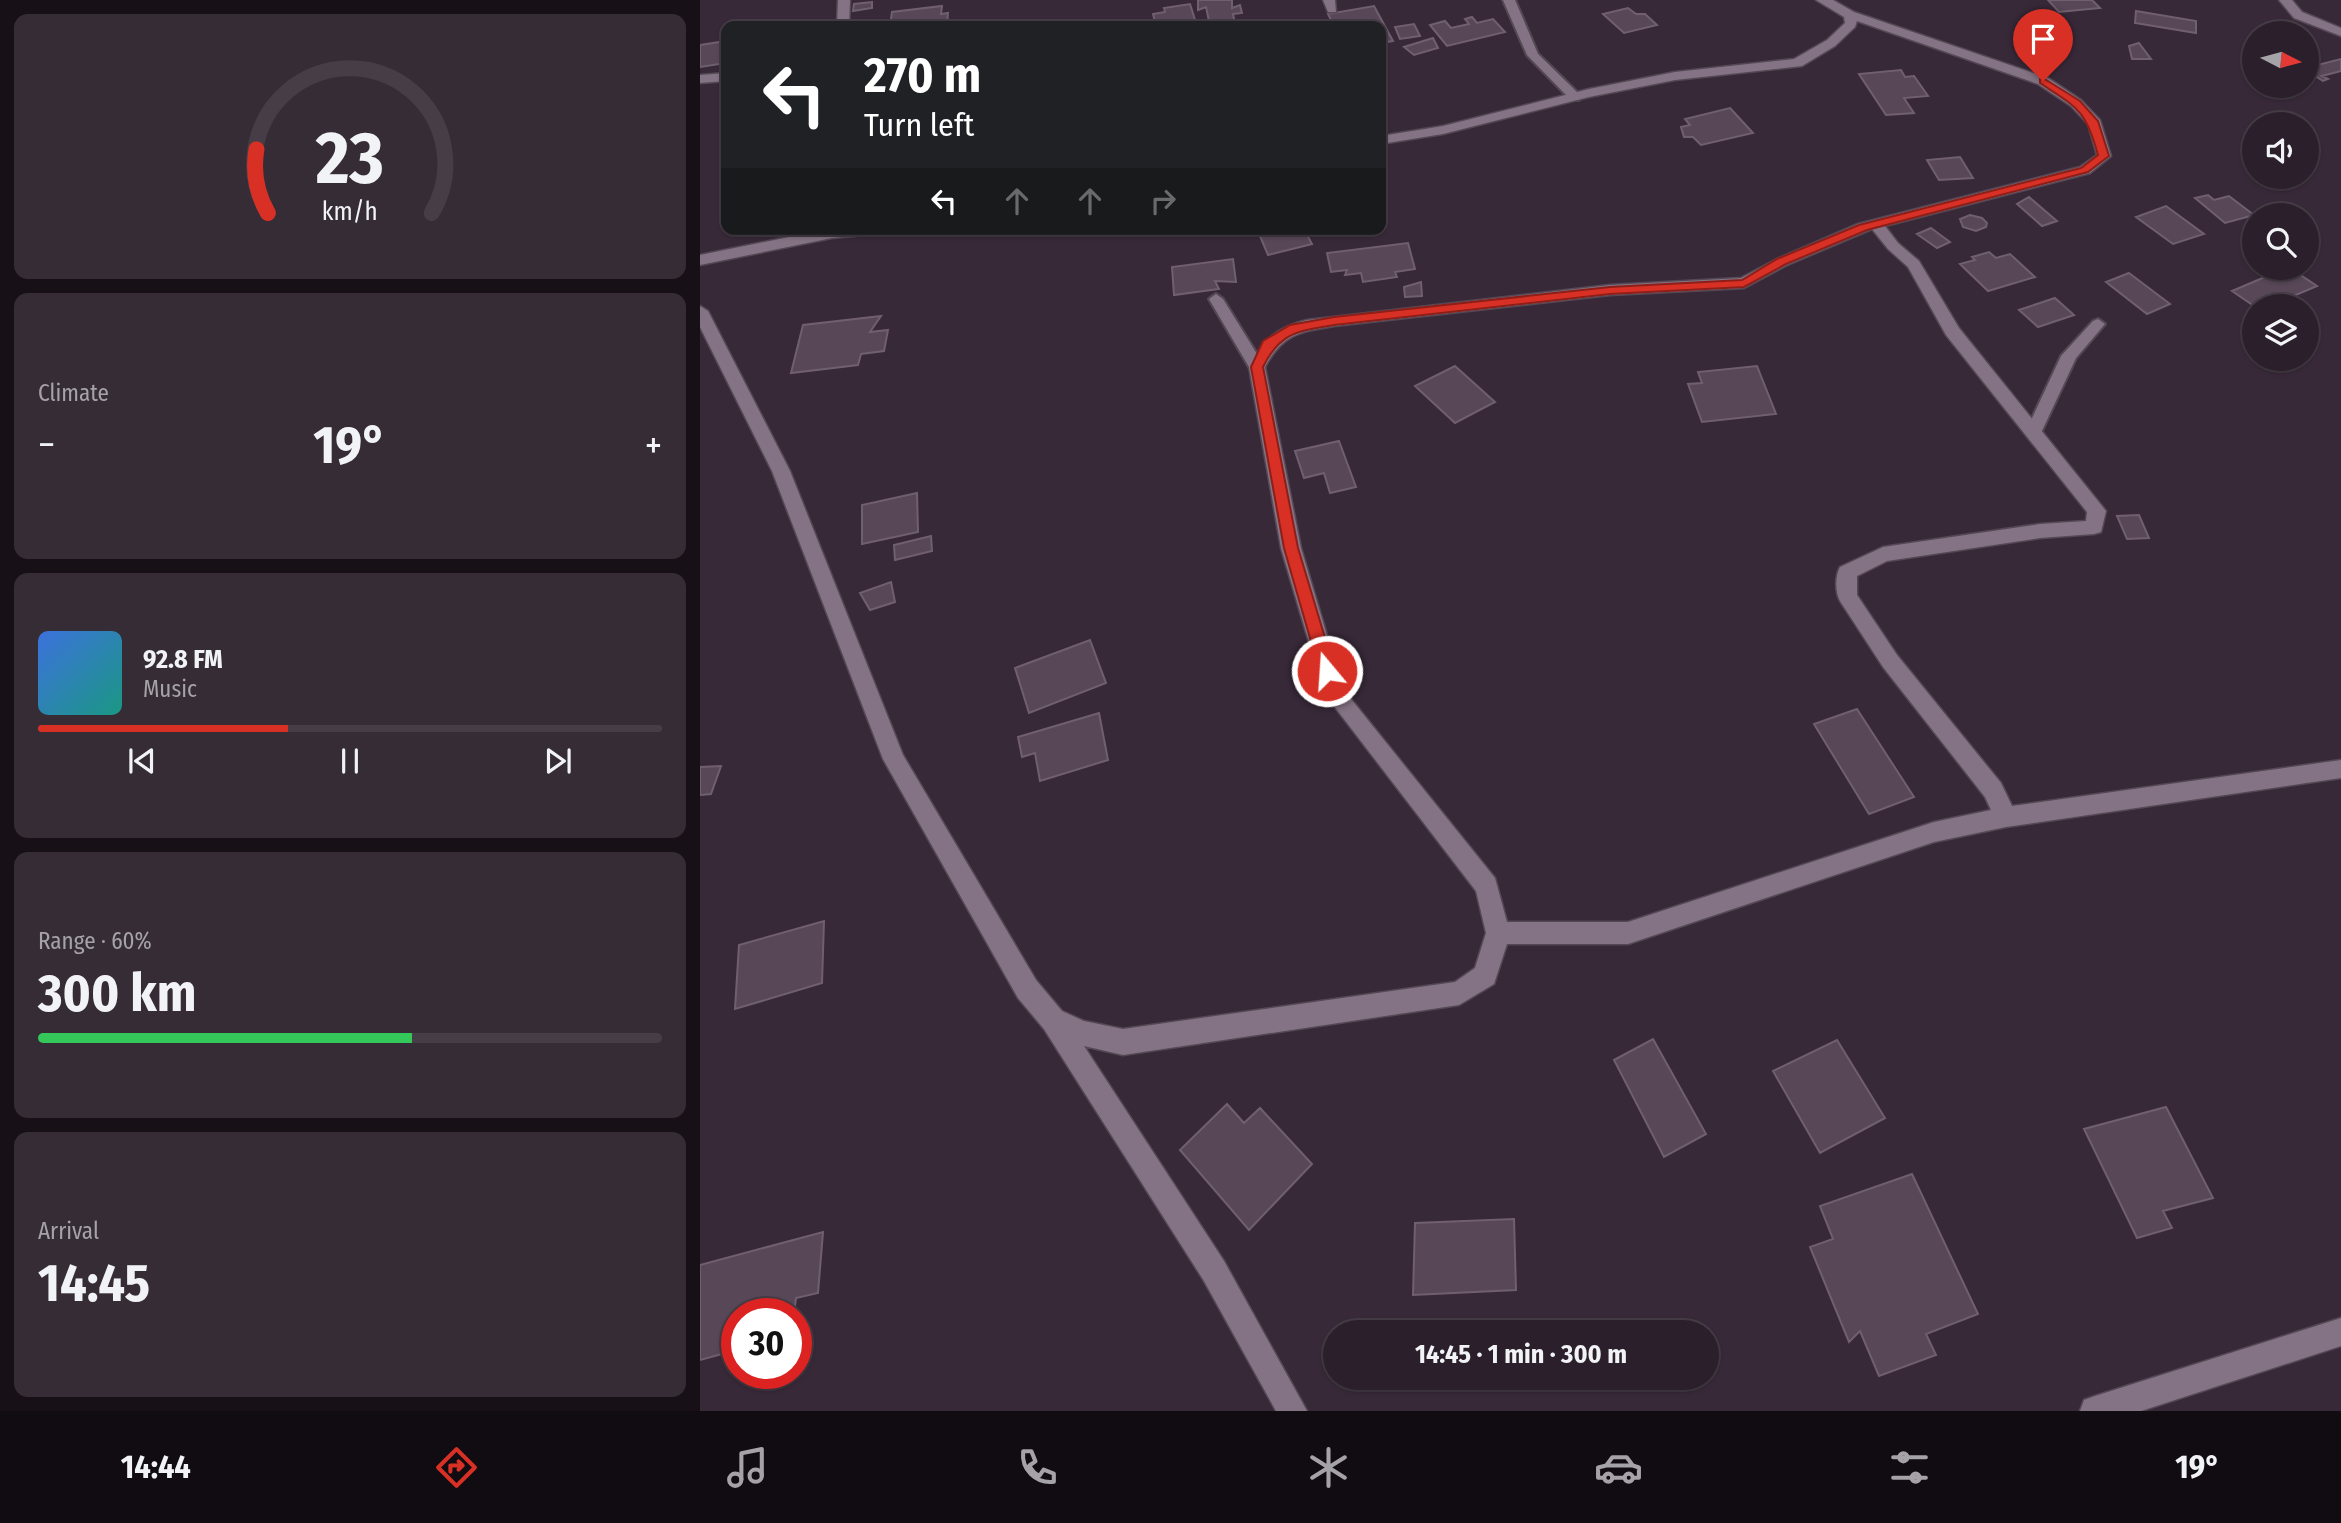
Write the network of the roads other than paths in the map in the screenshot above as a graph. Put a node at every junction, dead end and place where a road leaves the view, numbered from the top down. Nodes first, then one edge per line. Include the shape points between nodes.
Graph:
1 (844, 0) edge
2 (1509, 0) edge
3 (1822, 0) edge
4 (2285, 0) edge
5 (1850, 15) junction
6 (844, 21) edge
7 (2341, 32) edge
8 (721, 77) edge
9 (700, 79) edge
10 (1575, 97) junction
11 (1386, 139) edge
12 (1876, 224) junction
13 (821, 235) edge
14 (700, 260) edge
15 (1216, 299) dead end
16 (700, 311) edge
17 (2098, 324) dead end
18 (1257, 367) junction
19 (2035, 431) junction
20 (2341, 769) edge
21 (2006, 817) junction
22 (1498, 933) junction
23 (1053, 1020) junction
24 (2341, 1332) edge
25 (1292, 1411) edge
26 (2095, 1411) edge

1 - 6 street
2 - 10 lane via 1533,55
3 - 5 street
4 - 7 street via 2298,15
5 - 10 street via 1851,24 1831,43 1797,63 1675,76
5 - 12 street via 2043,81 2076,103 2095,123 2104,156 2084,170
8 - 9 street
10 - 11 street
12 - 18 street via 1782,262 1744,283 1610,290 1290,329 1268,344
12 - 19 street via 1914,264 1952,331
13 - 14 street
15 - 18 lane
16 - 23 street via 781,471 894,759 1027,989
17 - 19 lane via 2068,356
18 - 22 street via 1291,548 1334,693 1487,886
19 - 21 street via 2097,511 2095,527 1883,554 1847,572 1847,596 1890,662 1993,790
20 - 21 street
21 - 22 street via 1934,832 1629,933
22 - 23 street via 1485,976 1459,993 1123,1042
23 - 25 street via 1214,1271
24 - 26 street

